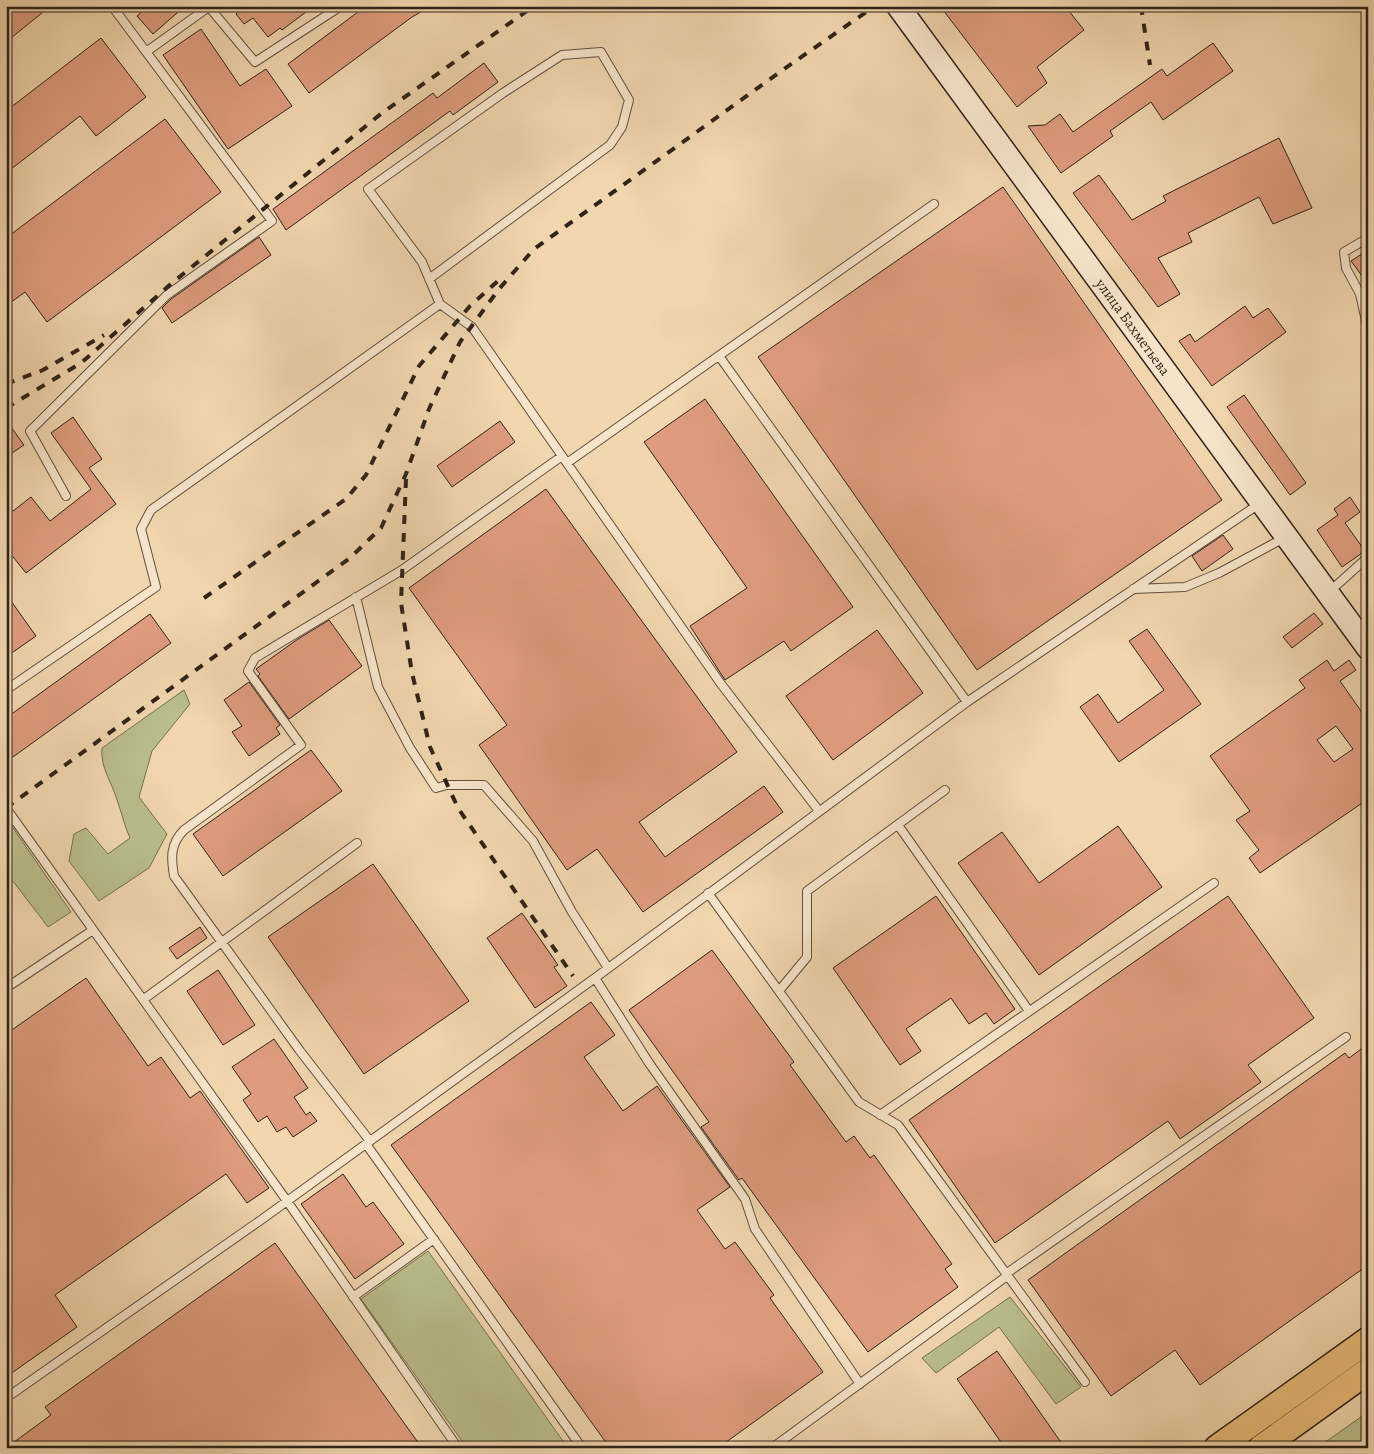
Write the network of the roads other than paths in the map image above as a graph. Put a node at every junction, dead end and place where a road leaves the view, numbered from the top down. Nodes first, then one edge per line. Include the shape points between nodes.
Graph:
1 (112, 6) edge
2 (209, 6) edge
3 (342, 6) edge
4 (898, 6) edge
5 (146, 52) junction
6 (934, 204) dead end
7 (1368, 238) edge
8 (428, 279) junction
9 (440, 304) junction
10 (1368, 330) edge
11 (719, 356) junction
12 (562, 456) junction
13 (567, 463) junction
14 (66, 496) dead end
15 (1261, 503) junction
16 (1286, 537) junction
17 (1368, 557) edge
18 (1133, 589) junction
19 (1328, 593) junction
20 (356, 597) junction
21 (1368, 648) edge
22 (6, 690) edge
23 (967, 702) junction
24 (945, 790) dead end
25 (6, 808) edge
26 (819, 811) junction
27 (898, 825) junction
28 (357, 843) dead end
29 (1214, 883) dead end
30 (708, 894) junction
31 (93, 930) junction
32 (222, 943) junction
33 (608, 968) junction
34 (594, 978) junction
35 (6, 988) edge
36 (779, 991) junction
37 (144, 999) junction
38 (1029, 1011) junction
39 (1346, 1037) dead end
40 (880, 1115) junction
41 (368, 1142) junction
42 (287, 1201) junction
43 (434, 1239) junction
44 (1007, 1274) junction
45 (353, 1296) junction
46 (1368, 1340) edge
47 (1368, 1371) edge
48 (1085, 1382) dead end
49 (860, 1384) junction
50 (6, 1398) edge
51 (458, 1448) edge
52 (582, 1448) edge
53 (772, 1448) edge
54 (1217, 1448) edge
55 (1260, 1448) edge

1 - 5 lane
2 - 3 lane via 256,62
2 - 5 lane
4 - 15 street, улица Бахметьева
5 - 14 lane via 272,221 167,295 30,431
6 - 11 lane
7 - 10 lane via 1344,252 1346,268 1360,294
8 - 8 lane via 422,262 368,189 562,55 601,52 629,100 622,127 610,145
8 - 9 lane
9 - 12 lane via 472,327
9 - 22 lane via 151,510 141,529 156,588
11 - 13 lane
11 - 23 lane
12 - 13 lane
12 - 20 lane via 402,570
13 - 26 lane via 721,684
15 - 16 street, улица Бахметьева
15 - 18 lane
16 - 18 lane via 1219,573 1185,587
16 - 19 street, улица Бахметьева
17 - 19 lane
18 - 23 lane
19 - 21 street, улица Бахметьева
20 - 32 lane via 255,658 248,671 301,745 175,839 171,858 174,876
20 - 33 lane via 378,687 410,748 436,788 484,784 533,841 572,912
23 - 26 lane
24 - 27 lane
25 - 31 lane
26 - 30 lane
27 - 36 lane via 807,891 807,957
27 - 38 lane
28 - 32 lane
29 - 38 lane
30 - 33 lane
30 - 36 lane
31 - 35 lane
31 - 37 lane
32 - 37 lane
32 - 41 lane
33 - 34 lane
34 - 41 lane
34 - 49 lane via 649,1063 745,1199 755,1229
36 - 40 lane via 859,1102
37 - 42 lane
38 - 40 lane
39 - 44 lane
40 - 44 lane via 898,1125
41 - 42 lane
41 - 43 lane
42 - 45 lane
42 - 50 lane
43 - 45 lane
43 - 52 lane
44 - 48 lane
44 - 49 lane
45 - 51 lane
46 - 54 main road
47 - 55 main road
49 - 53 lane

